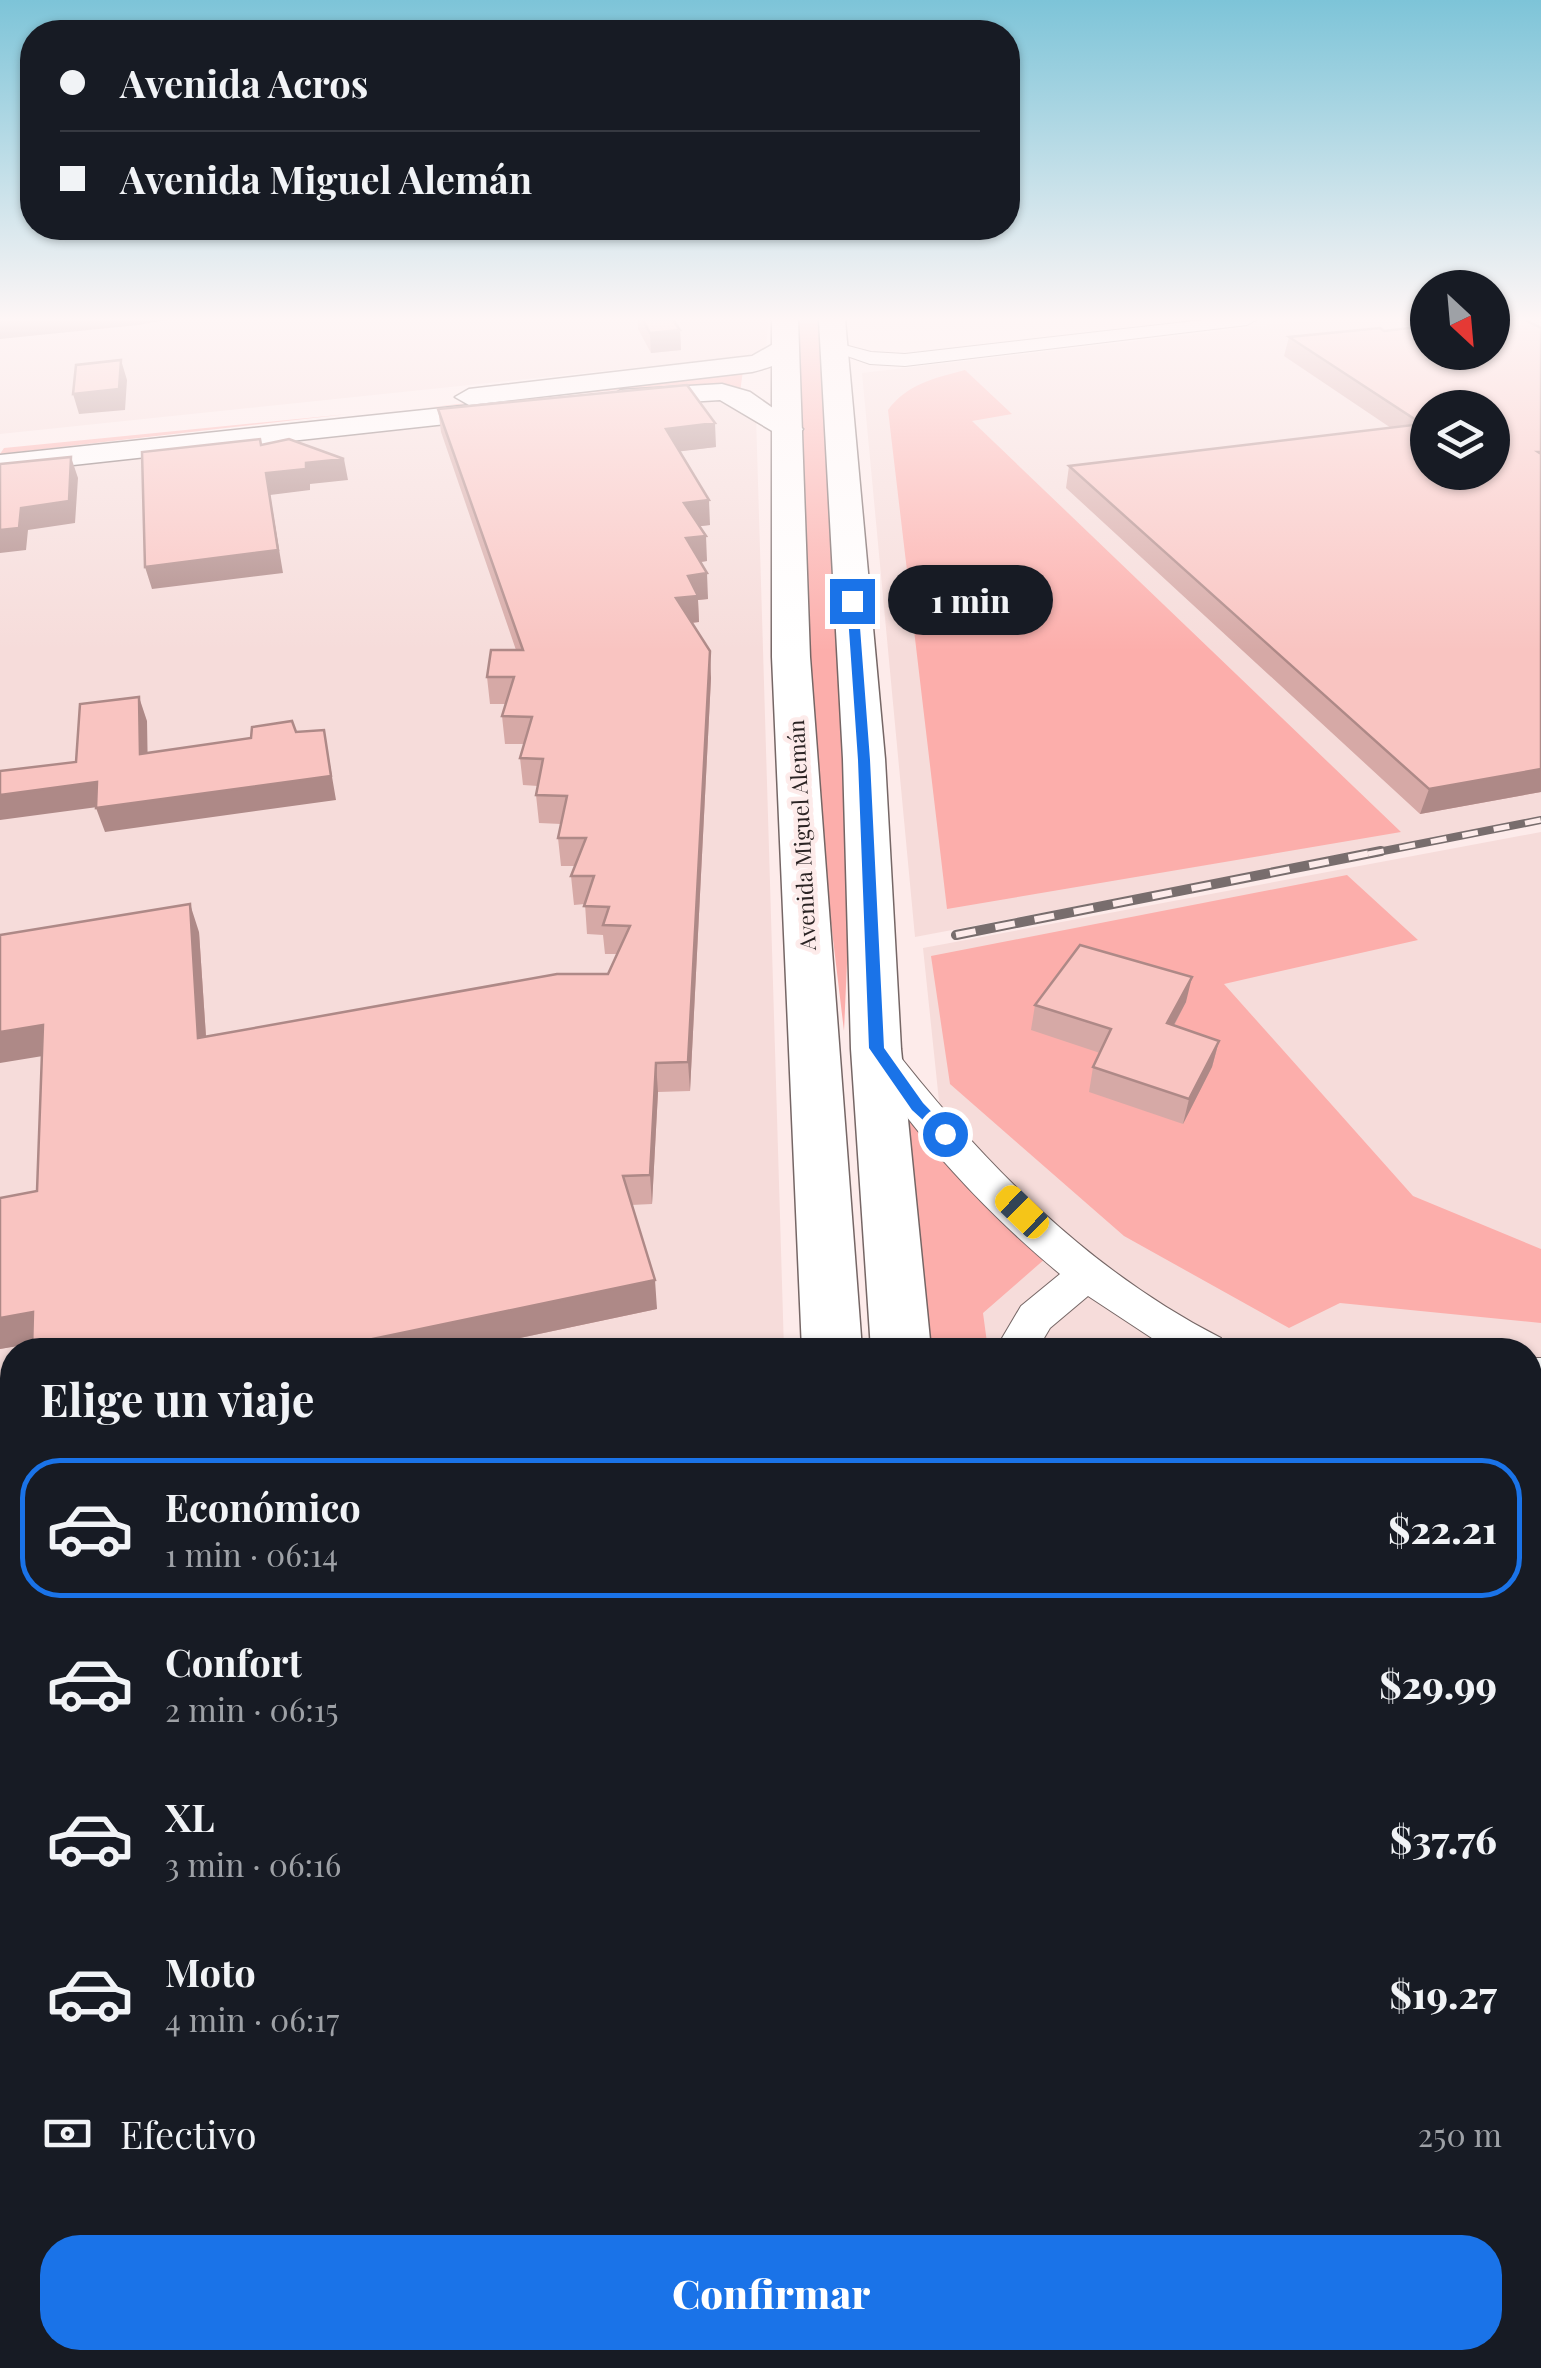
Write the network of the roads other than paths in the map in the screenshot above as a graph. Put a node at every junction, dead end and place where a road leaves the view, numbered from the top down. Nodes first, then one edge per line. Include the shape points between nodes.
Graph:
1 (133, 431) edge
2 (272, 431) edge
3 (312, 431) edge
4 (789, 431) edge
5 (847, 431) edge
6 (0, 444) edge
7 (127, 450) junction
8 (0, 464) edge
9 (876, 1048) junction
10 (1087, 1275) junction
11 (831, 1338) edge
12 (900, 1338) edge
13 (1019, 1338) edge
14 (1177, 1338) edge

1 - 6 main road
2 - 7 main road
3 - 7 main road
4 - 11 highway, Avenida Miguel Alemán via 791,657
5 - 9 highway
7 - 8 main road
9 - 10 street via 918,1106
9 - 12 highway
10 - 13 street
10 - 14 street

